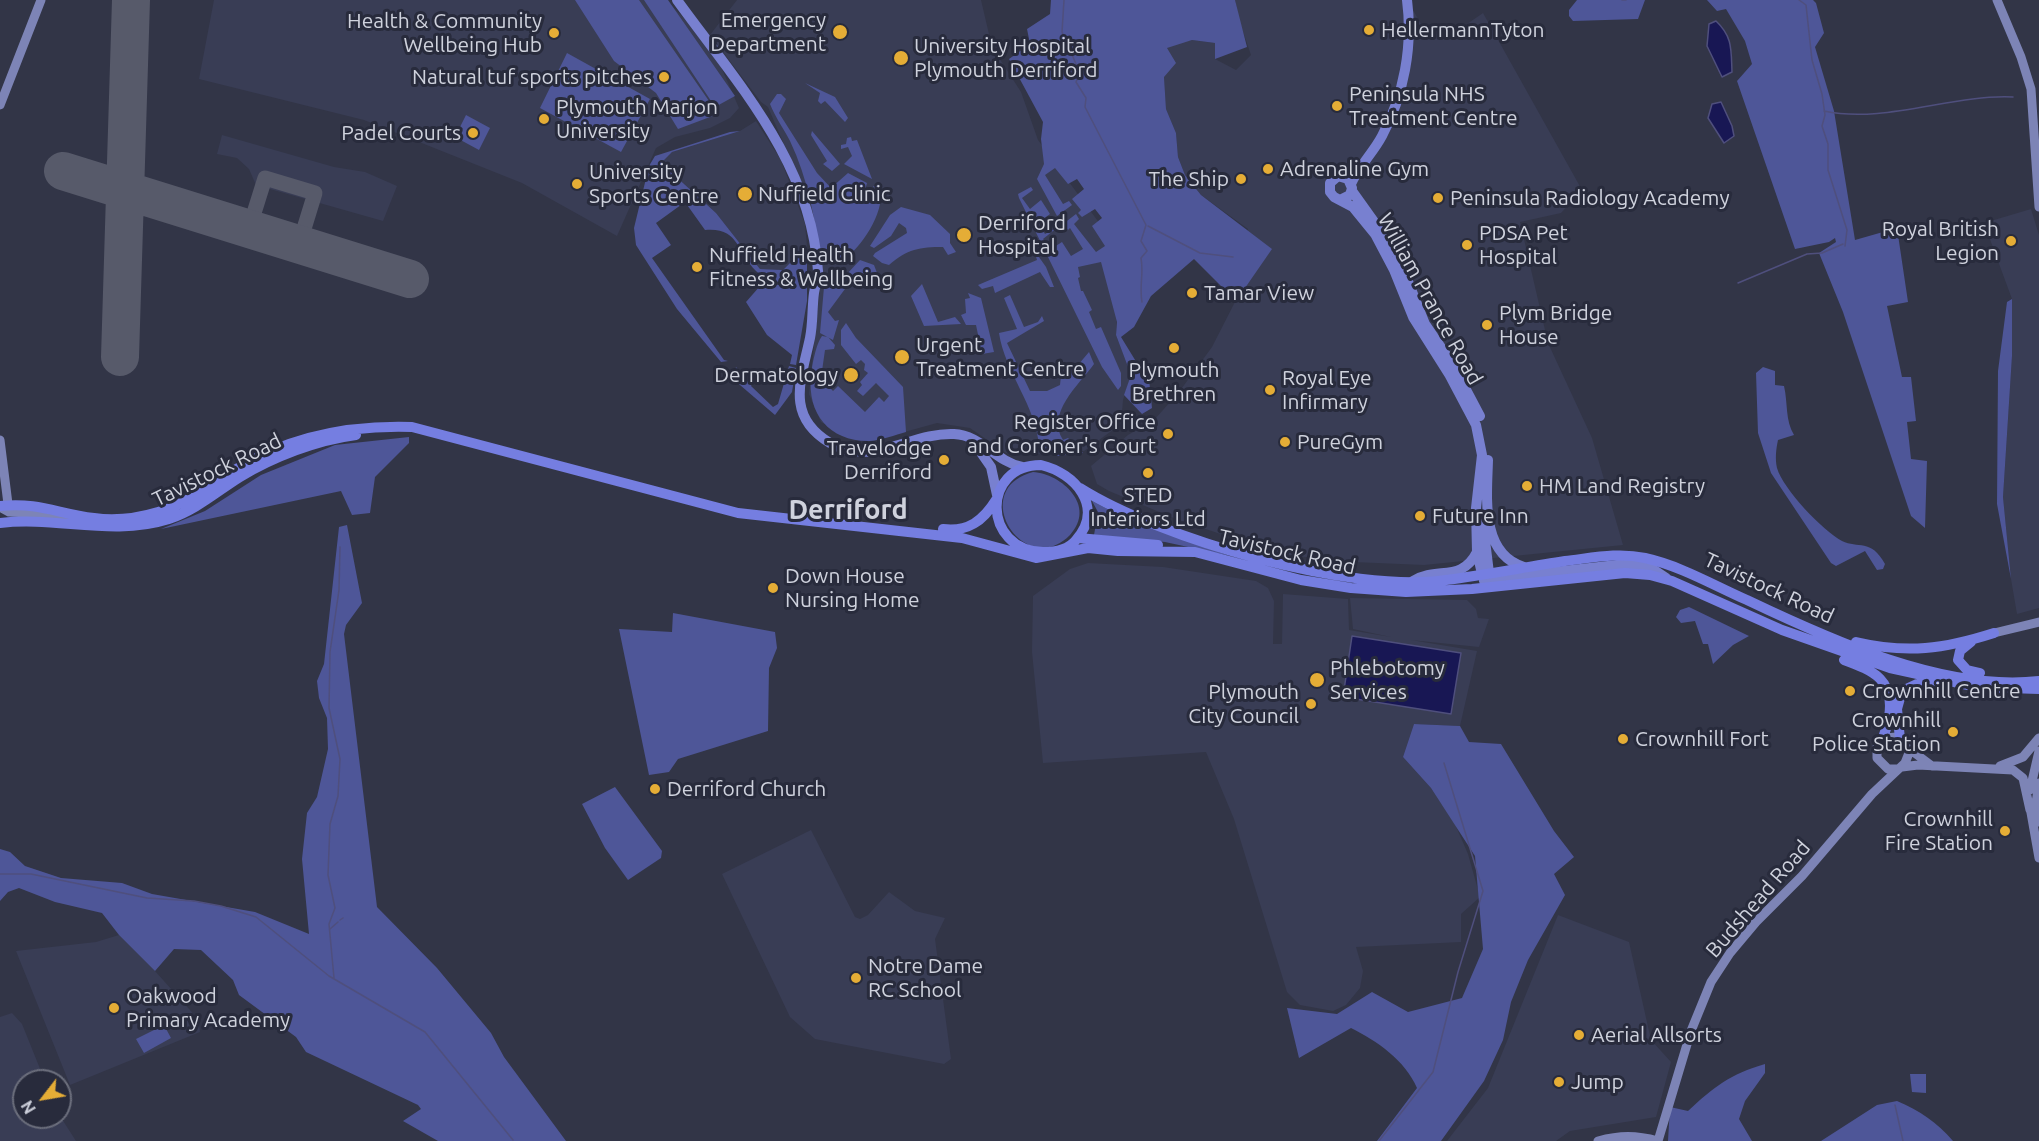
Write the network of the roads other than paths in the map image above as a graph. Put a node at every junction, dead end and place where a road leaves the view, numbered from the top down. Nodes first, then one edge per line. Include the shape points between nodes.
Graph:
1 (41, 0) edge
2 (678, 0) edge
3 (1407, 0) edge
4 (1997, 0) edge
5 (0, 105) edge
6 (1349, 184) junction
7 (1342, 200) junction
8 (2039, 207) edge
9 (948, 434) junction
10 (449, 435) junction
11 (0, 440) edge
12 (1022, 467) junction
13 (1488, 473) junction
14 (1080, 488) junction
15 (997, 498) junction
16 (5, 512) edge
17 (818, 521) junction
18 (1078, 538) junction
19 (1180, 551) junction
20 (1477, 552) junction
21 (1524, 567) junction
22 (1288, 571) junction
23 (1485, 572) junction
24 (1671, 581) junction
25 (1411, 582) junction
26 (1472, 589) junction
27 (2036, 622) edge
28 (1782, 630) junction
29 (1994, 633) joint
30 (1829, 638) junction
31 (1973, 640) junction
32 (2039, 681) edge
33 (2018, 686) junction
34 (2039, 689) edge
35 (2039, 738) edge
36 (1882, 741) junction
37 (1904, 743) junction
38 (2039, 751) edge
39 (1879, 763) junction
40 (1932, 766) junction
41 (1900, 768) junction
42 (1992, 768) junction
43 (2039, 783) edge
44 (1872, 795) junction
45 (2030, 810) junction
46 (2039, 822) edge
47 (2039, 858) edge
48 (1598, 1141) edge
49 (1658, 1141) edge

1 - 5 main road
2 - 9 main road via 779,142 803,196 818,272 810,337 799,382 799,399 807,422 830,443 860,453
3 - 6 main road via 1409,38 1405,69 1389,121
4 - 8 main road via 2031,89
6 - 7 main road via 1347,197
6 - 7 main road via 1335,178 1329,187 1334,198
6 - 13 main road, William Prance Road via 1397,254 1425,324 1471,396 1487,438
7 - 20 main road, William Prance Road via 1360,214 1383,246 1413,317 1476,425 1482,455 1476,508
9 - 12 main road via 972,438 999,458
9 - 15 main road via 970,440 982,451 993,472
10 - 16 highway, Tavistock Road via 389,433 328,441 258,468 198,506 170,518 129,527 85,527
10 - 16 highway, Tavistock Road via 412,427 378,427 302,439 261,455 186,502 145,515 94,518 43,506
10 - 17 highway, Tavistock Road via 738,513
11 - 16 main road
12 - 14 highway via 1050,467
12 - 15 highway via 1006,479
13 - 21 main road, William Prance Road via 1493,536 1504,558
13 - 23 main road, William Prance Road via 1483,526
14 - 18 highway via 1086,521
14 - 22 highway, Tavistock Road via 1109,505
15 - 17 highway, Tavistock Road via 978,521 957,530 872,520
15 - 18 highway via 1003,532 1021,548 1060,551
17 - 19 highway, Tavistock Road via 962,538 1036,558 1088,548 1118,552
18 - 19 highway, Tavistock Road via 1160,545
19 - 22 highway, Tavistock Road
20 - 23 main road, William Prance Road
20 - 25 main road via 1463,569 1421,576
21 - 23 highway, Tavistock Road
21 - 30 highway, Tavistock Road via 1608,556 1655,560
22 - 25 highway, Tavistock Road
22 - 26 highway, Tavistock Road via 1352,588 1406,592
23 - 24 main road, Tavistock Road via 1626,564 1651,568
23 - 25 highway, Tavistock Road
23 - 26 main road
24 - 26 highway, Tavistock Road via 1624,573
24 - 28 highway, Tavistock Road
27 - 29 main road
28 - 33 highway, Tavistock Road via 1922,676 1977,687
28 - 36 highway via 1880,678 1886,686 1890,708
29 - 31 highway
30 - 31 highway via 1898,650 1928,650
30 - 33 highway, Tavistock Road via 1893,661
31 - 33 highway via 1959,653 1963,667
32 - 33 highway, Tavistock Road
33 - 34 highway, Tavistock Road
33 - 37 highway via 1990,693 1910,686 1897,701
35 - 42 main road via 2023,757
36 - 37 main road via 1891,737
36 - 39 main road via 1876,753
37 - 40 main road
37 - 41 main road via 1908,758
38 - 45 main road via 2031,779
39 - 41 main road via 1888,769
39 - 44 main road, Budshead Road via 1879,779
40 - 41 main road
40 - 42 main road
41 - 44 main road, Budshead Road
42 - 45 main road via 2021,774
43 - 46 main road
44 - 49 main road, Budshead Road via 1756,922 1711,982 1691,1031
45 - 47 main road
48 - 49 main road via 1627,1136

